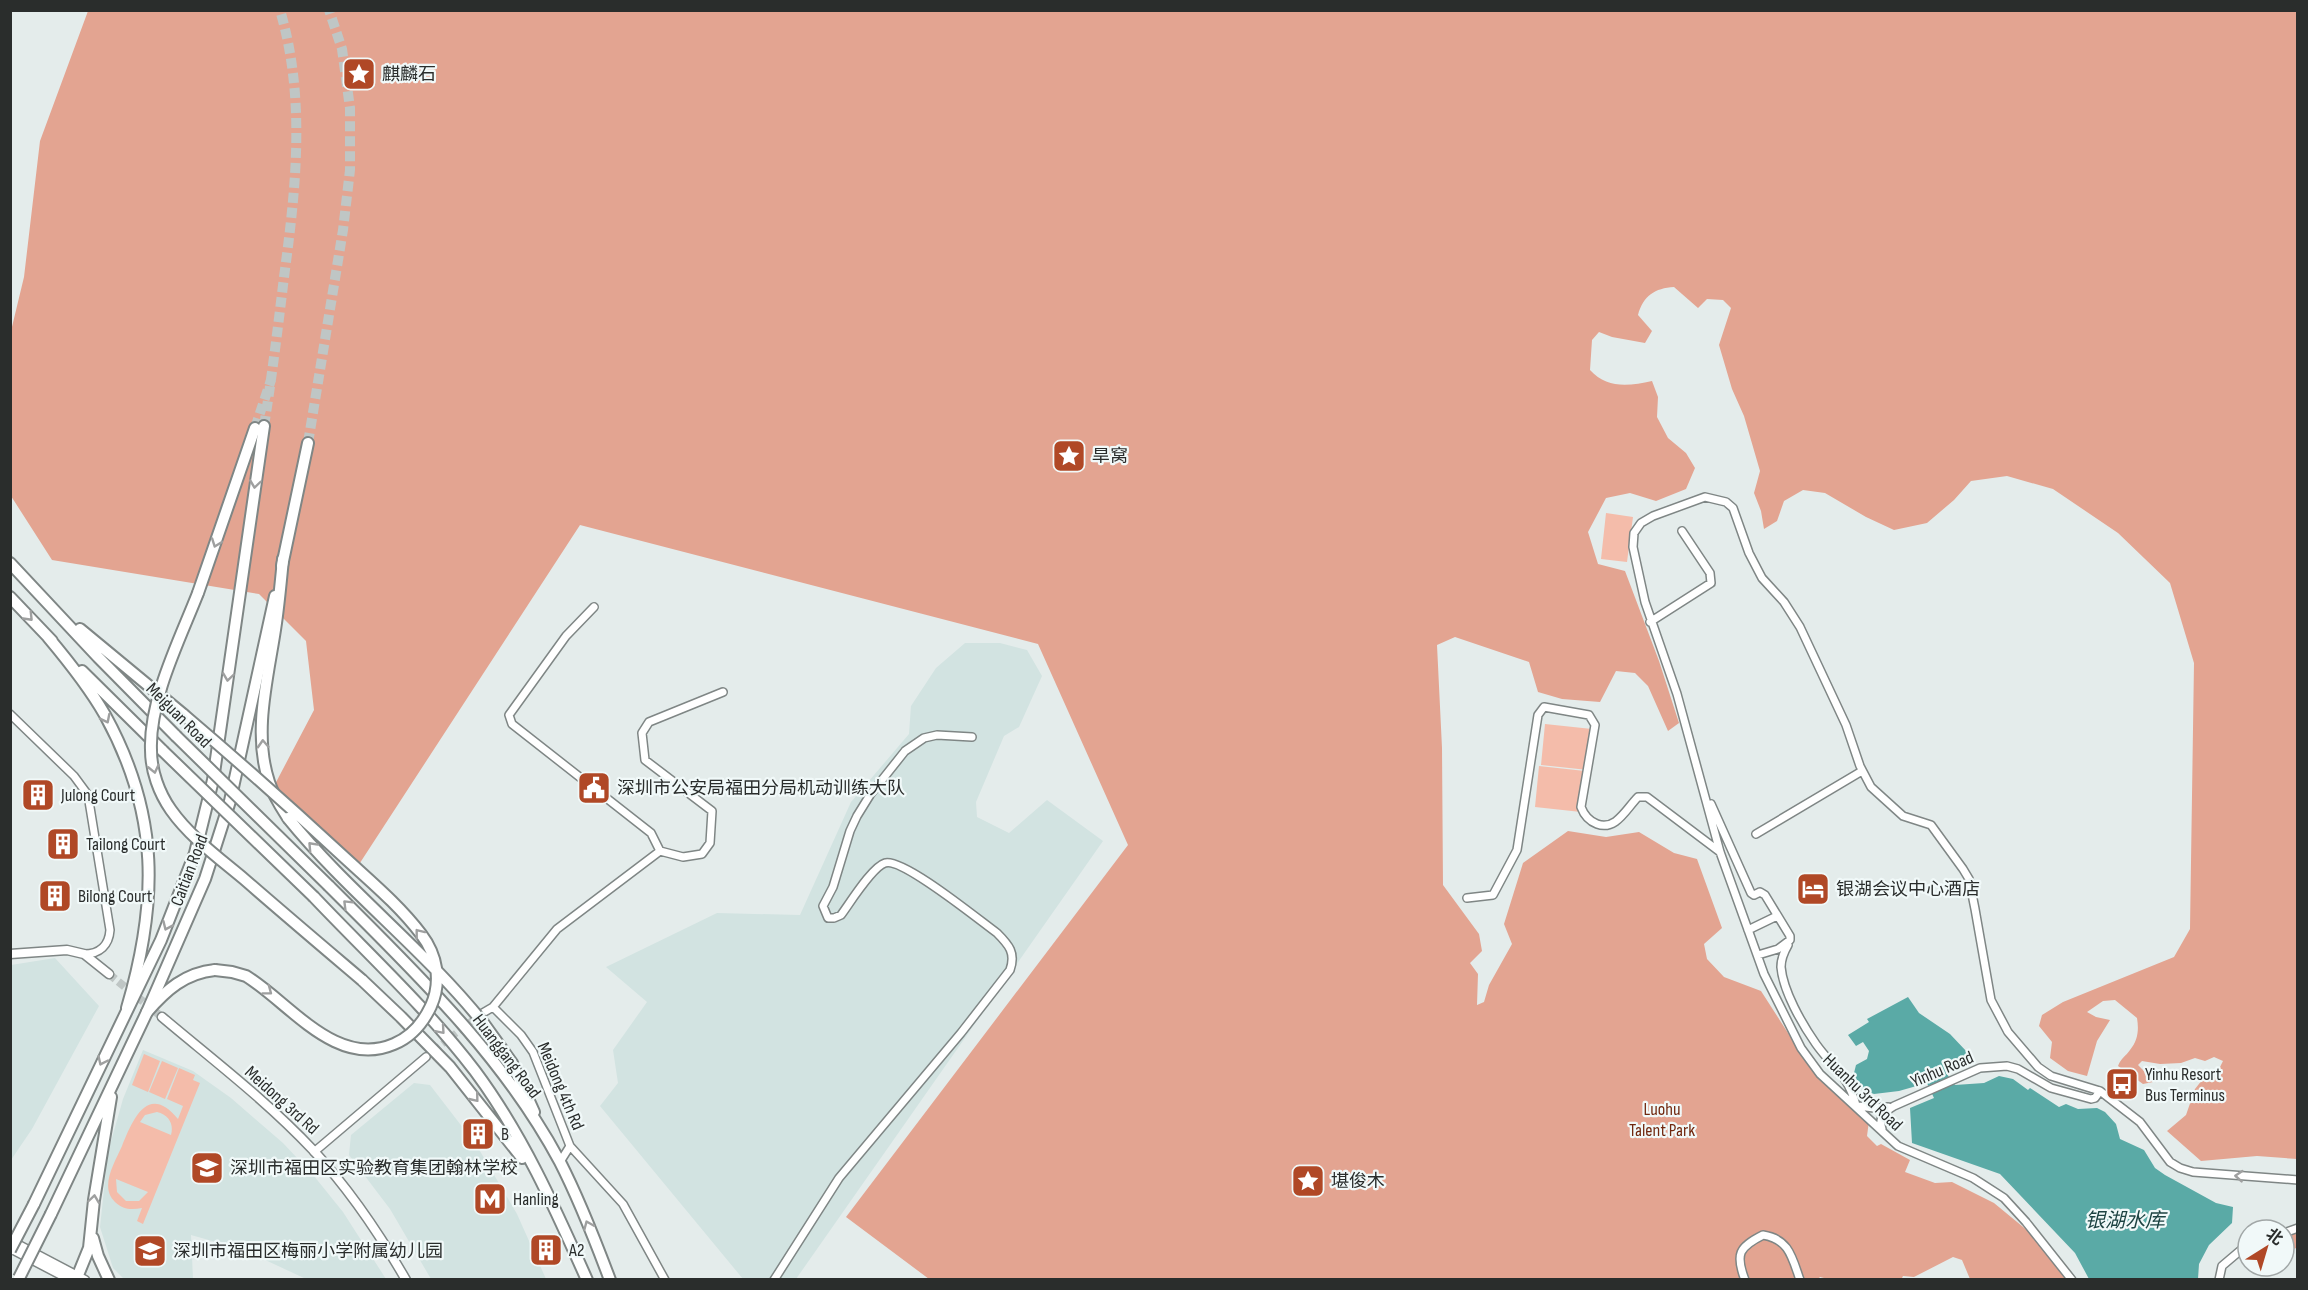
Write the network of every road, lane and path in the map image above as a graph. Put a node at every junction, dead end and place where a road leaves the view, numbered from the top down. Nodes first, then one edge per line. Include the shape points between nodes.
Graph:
1 (308, 443) tunnel mouth
2 (1682, 531) dead end
3 (283, 559) junction
4 (10, 563) edge
5 (37, 593) junction
6 (10, 597) edge
7 (594, 608) dead end
8 (1650, 622) junction
9 (48, 637) junction
10 (723, 692) dead end
11 (10, 714) edge
12 (972, 737) dead end
13 (1862, 771) junction
14 (1704, 788) junction
15 (1756, 834) dead end
16 (660, 851) junction
17 (1720, 852) junction
18 (329, 886) joint
19 (314, 897) joint
20 (1467, 898) dead end
21 (1778, 916) junction
22 (1748, 930) junction
23 (1789, 942) junction
24 (10, 954) edge
25 (84, 954) junction
26 (1758, 955) junction
27 (109, 974) tunnel mouth
28 (493, 1007) junction
29 (127, 1008) junction
30 (147, 1012) junction
31 (162, 1017) tunnel mouth
32 (482, 1019) junction
33 (426, 1057) tunnel mouth
34 (113, 1083) junction
35 (2100, 1091) junction
36 (1857, 1106) junction
37 (1894, 1106) junction
38 (1883, 1131) junction
39 (545, 1137) junction
40 (570, 1146) junction
41 (314, 1152) junction
42 (560, 1162) junction
43 (540, 1180) junction
44 (2298, 1180) edge
45 (91, 1228) junction
46 (10, 1240) edge
47 (10, 1249) edge
48 (2236, 1254) edge
49 (78, 1278) edge
50 (19, 1279) edge
51 (109, 1280) edge
52 (406, 1280) edge
53 (587, 1280) edge
54 (610, 1280) edge
55 (665, 1280) edge
56 (774, 1280) edge
57 (1745, 1280) edge
58 (1800, 1280) edge
59 (2072, 1280) edge
60 (2219, 1280) edge

1 - 3 main road, Caitian Road
2 - 8 street via 1710,573 1711,583
3 - 30 main road, Caitian Road via 227,812 205,879
32 -> 3 main road, bridge via 318,852 288,818 269,781 263,739 266,674
4 - 5 main road, Meiguan Road
5 - 18 main road, Meiguan Road, bridge
30 -> 5 main road, bridge via 169,989 190,975 215,970 232,972 268,990 339,1045 368,1051 399,1042 422,1022 434,996 438,974 429,947 408,919 329,843
6 -> 9 main road, Meiguan Road
7 - 16 street via 566,636 509,715 512,724 651,833
8 - 13 street via 1633,547 1634,532 1653,516 1705,497 1726,502 1733,507 1762,578 1800,627 1846,725
8 - 14 street via 1677,694
9 - 19 main road, Meiguan Road, bridge
9 -> 29 main road via 105,716 127,763 141,809 148,853 148,912
10 - 16 street via 649,722 642,733 645,760 712,812 710,843 702,854 683,857
11 - 25 street via 78,780 89,801 110,930 102,948
12 - 56 street via 938,735 924,738 904,751 857,816 823,906 828,918 841,915 876,870 894,862 997,933 1012,952 1010,970 839,1178
13 - 15 street
13 - 35 street via 1871,787 1903,816 1931,825 1969,879 1990,995 2004,1027 2042,1070
14 - 17 street, Huanhu 3rd Road
14 - 21 street via 1751,893 1763,893
16 - 28 street via 557,929
17 - 20 street via 1647,797 1638,797 1615,824 1603,826 1590,820 1581,807 1595,725 1589,715 1544,707 1538,715 1517,850 1492,896
17 - 22 street, Huanhu 3rd Road
39 -> 18 main road, Huanggang Road via 477,1040 437,994
19 -> 43 main road, Huanggang Road via 421,1007 469,1064 499,1107
21 - 22 street
21 - 23 street via 1790,936
22 - 26 street, Huanhu 3rd Road
23 - 26 street
23 - 36 street via 1781,969 1790,998 1805,1029 1842,1073
24 - 25 street via 57,949
25 - 27 street
26 - 36 street, Huanhu 3rd Road via 1801,1048 1820,1074
28 - 32 street
28 - 40 street, Meidong 4th Rd via 533,1052
29 -> 43 main road, Caitian Road, bridge via 174,910 190,869 205,818 260,427 166,677 154,717 151,750 155,776 170,809 196,838 362,980 409,1024 450,1067
29 -> 47 main road, Caitian Road, bridge
30 - 34 main road, Caitian Road
31 - 41 street, Meidong 3rd Rd
32 - 39 main road via 512,1063
33 - 41 street
45 -> 34 main road
34 - 50 main road, Caitian Road, bridge
35 - 37 street, Yinhu Road via 2092,1099 2062,1092 2010,1066 1984,1067
44 -> 35 street via 2180,1168 2163,1155 2136,1119
36 - 37 street
36 - 38 street, Huanhu 3rd Road
37 - 38 street via 1881,1117
38 - 59 street, Huanhu 3rd Road via 1898,1146 1995,1191 2026,1222
39 - 42 main road, Huanggang Road
40 - 42 street
40 - 55 street, Meidong 4th Rd via 623,1204
41 - 52 street, Meidong 3rd Rd via 368,1219
54 -> 42 main road, Huanggang Road
43 - 53 main road, Huanggang Road
45 - 49 main road via 88,1254
45 - 51 main road
46 - 49 street
47 - 49 street
48 - 60 street via 2222,1266
57 - 58 street via 1738,1260 1743,1247 1763,1235 1777,1237 1786,1247

